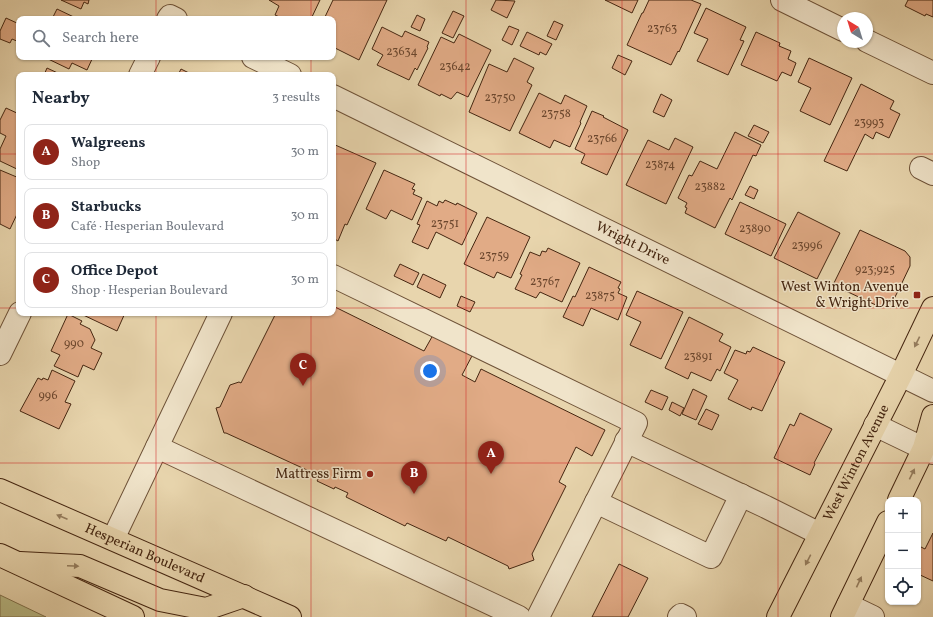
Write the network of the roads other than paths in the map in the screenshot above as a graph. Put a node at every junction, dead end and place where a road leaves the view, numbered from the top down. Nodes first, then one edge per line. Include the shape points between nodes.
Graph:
1 (782, 0) edge
2 (837, 27) edge
3 (873, 44) edge
4 (148, 60) edge
5 (259, 60) edge
6 (142, 72) edge
7 (284, 72) edge
8 (933, 73) edge
9 (336, 97) edge
10 (336, 277) edge
11 (933, 308) edge
12 (19, 316) edge
13 (220, 316) edge
14 (0, 354) edge
15 (901, 375) junction
16 (933, 391) edge
17 (933, 416) edge
18 (875, 425) junction
19 (626, 441) junction
20 (157, 447) junction
21 (929, 451) edge
22 (0, 490) edge
23 (741, 495) junction
24 (901, 497) edge
25 (596, 502) junction
26 (885, 528) edge
27 (820, 534) junction
28 (113, 539) junction
29 (0, 555) edge
30 (20, 563) junction
31 (244, 596) junction
32 (845, 611) edge
33 (133, 617) edge
34 (290, 617) edge
35 (519, 617) edge
36 (538, 617) edge
37 (679, 617) edge
38 (685, 617) edge
39 (778, 617) edge
40 (873, 617) edge

1 - 2 street
3 - 8 street
4 - 6 street
5 - 7 street
9 - 15 street, Wright Drive
10 - 19 street via 636,423
11 -> 15 main road, West Winton Avenue
12 - 14 street
13 - 20 street
15 - 16 street, Wright Drive
15 - 18 main road, West Winton Avenue
17 - 21 main road
18 - 21 street
18 - 27 main road, West Winton Avenue
19 - 23 street
19 - 25 street
20 - 28 street
20 - 35 street
24 -> 21 main road
28 -> 22 main road, Hesperian Boulevard
23 - 25 street via 711,557
23 - 27 street
25 - 36 street
32 -> 26 main road
27 -> 39 main road, West Winton Avenue
28 - 31 main road, Hesperian Boulevard
29 - 30 main road
30 -> 31 main road via 80,566 160,600 206,609
30 - 33 main road
31 - 34 main road, Hesperian Boulevard
32 - 40 street
37 - 38 street

